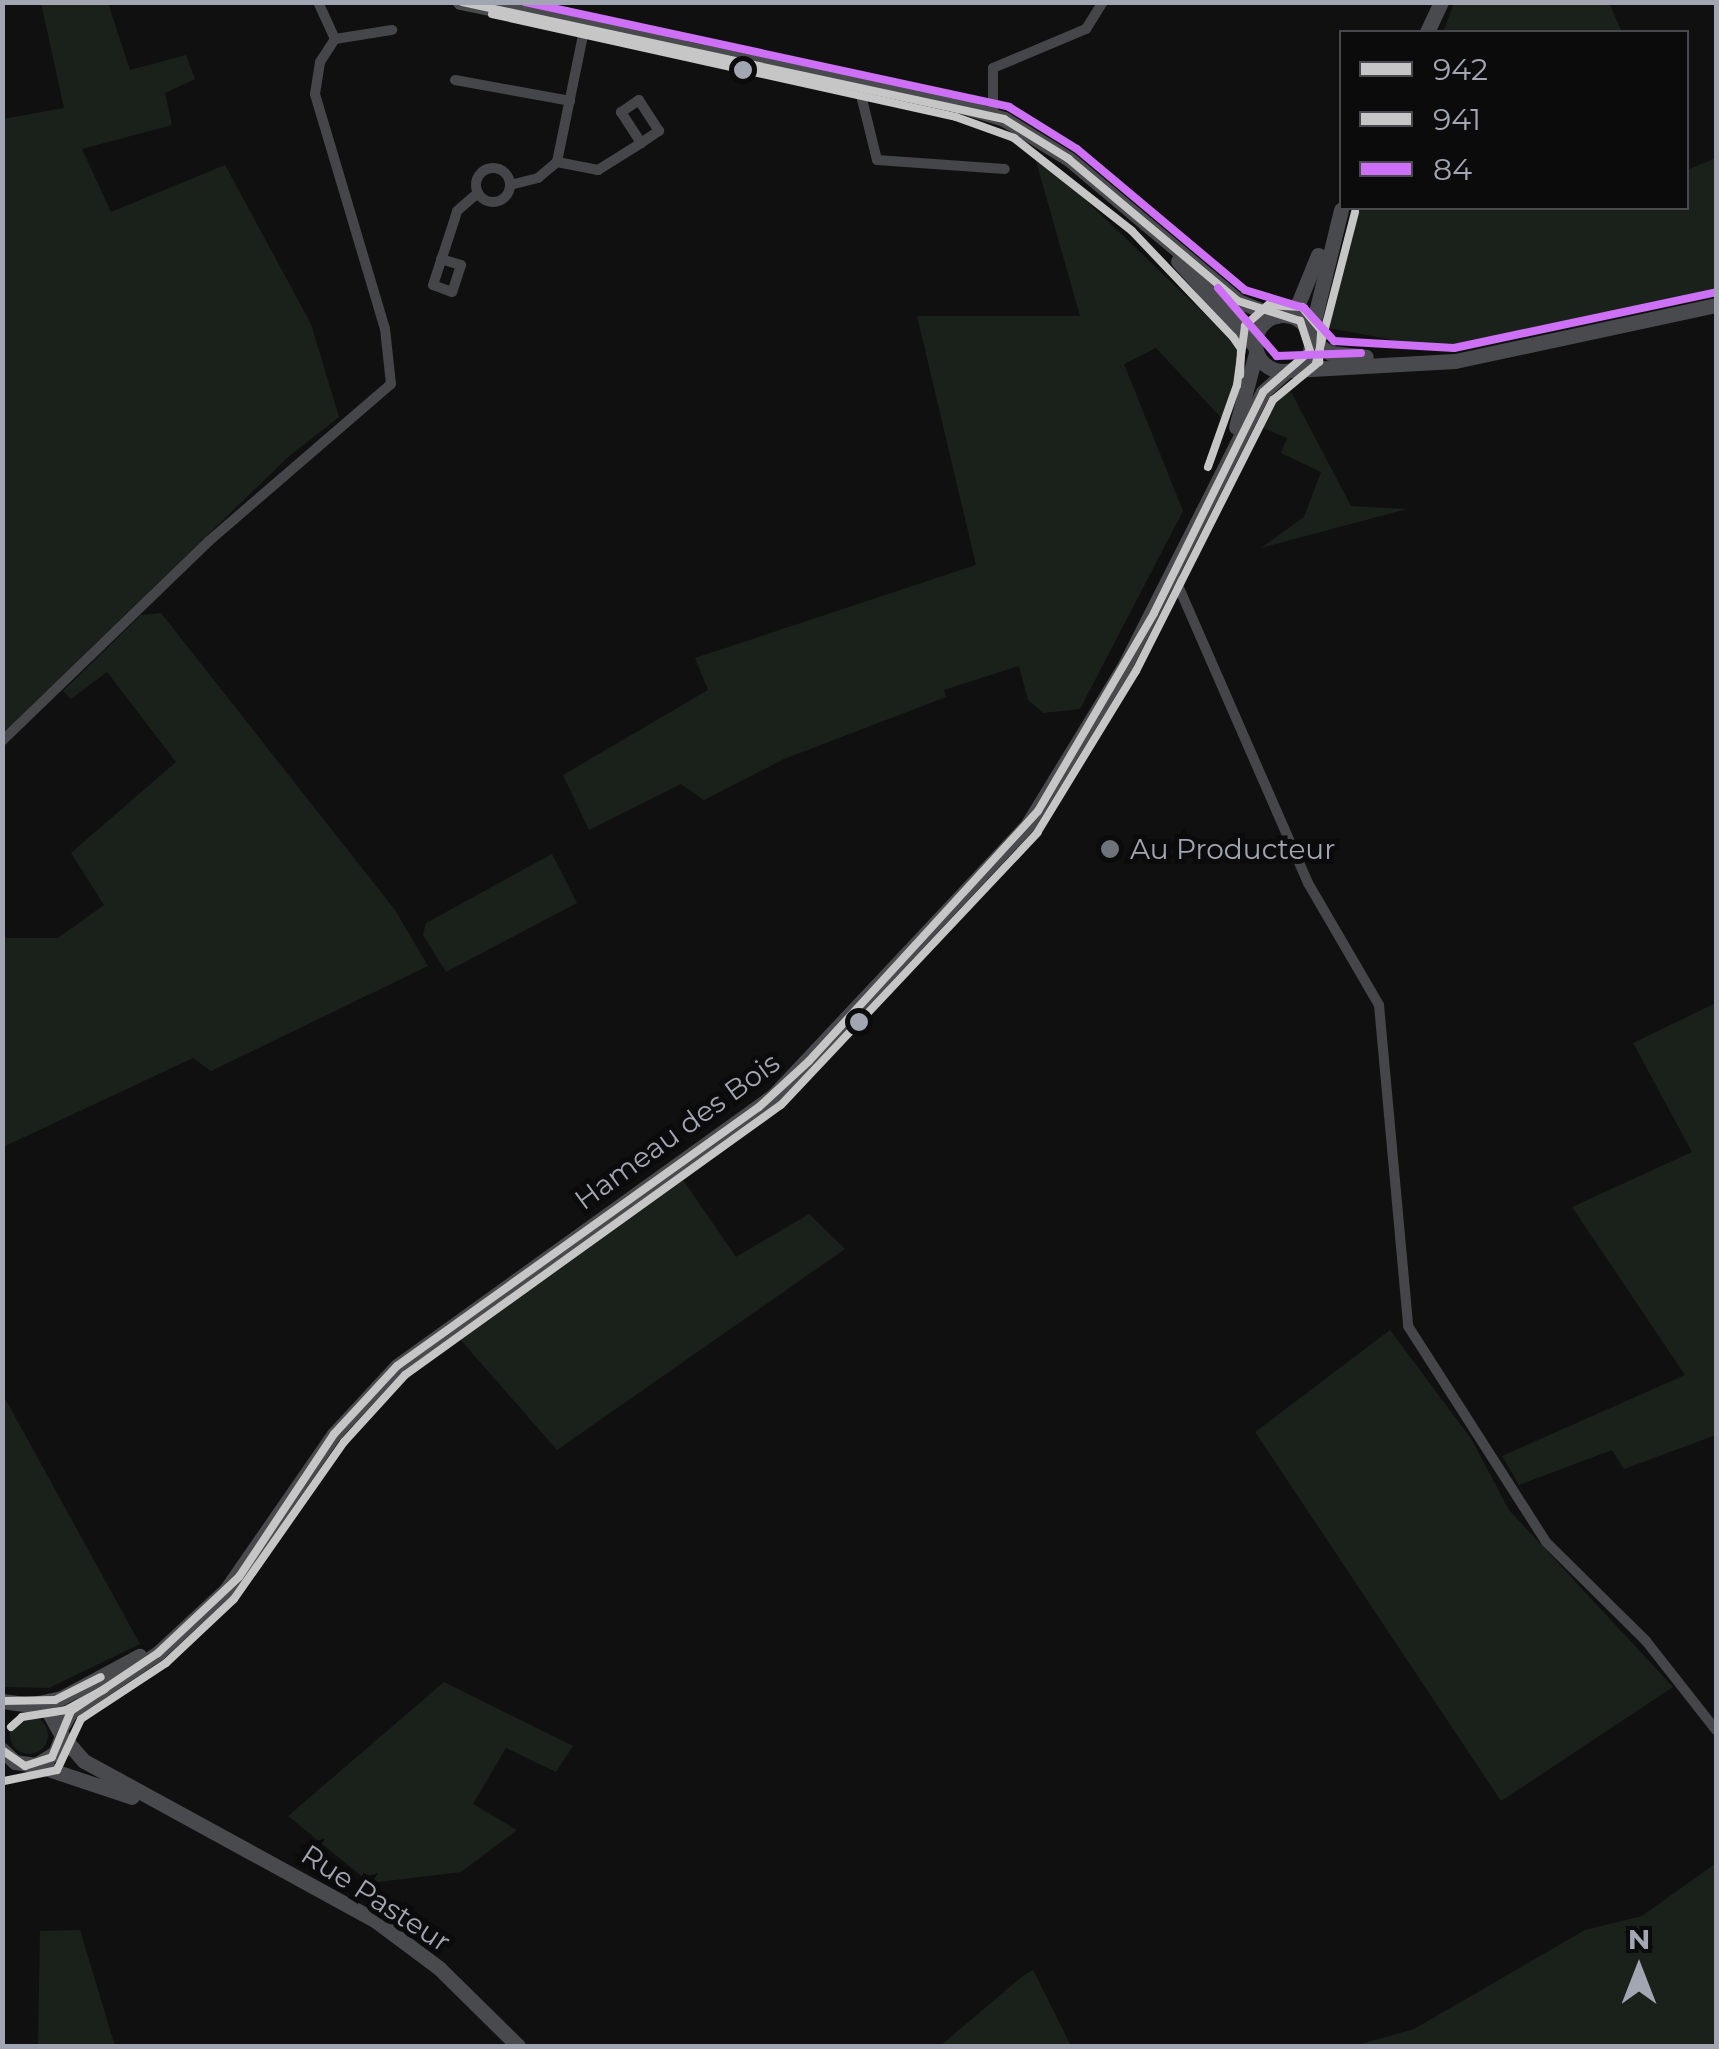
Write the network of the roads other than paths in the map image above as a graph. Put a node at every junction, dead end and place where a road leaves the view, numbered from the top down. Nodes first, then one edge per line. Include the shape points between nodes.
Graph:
1 (318, 2) edge
2 (460, 2) edge
3 (494, 2) edge
4 (1103, 2) edge
5 (1441, 2) edge
6 (584, 26) junction
7 (392, 30) dead end
8 (1428, 30) edge
9 (335, 40) junction
10 (454, 80) dead end
11 (858, 83) junction
12 (570, 101) junction
13 (993, 116) junction
14 (640, 143) dead end
15 (557, 162) junction
16 (1005, 169) dead end
17 (510, 185) junction
18 (478, 193) junction
19 (1342, 210) edge
20 (1342, 210) edge
21 (1141, 222) junction
22 (442, 258) dead end
23 (1716, 304) edge
24 (1279, 316) junction
25 (1310, 339) junction
26 (1255, 349) junction
27 (1424, 364) junction
28 (1290, 371) junction
29 (1220, 471) junction
30 (1173, 574) junction
31 (2, 741) edge
32 (194, 1622) junction
33 (2, 1701) edge
34 (32, 1703) junction
35 (2, 1718) edge
36 (1716, 1730) edge
37 (62, 1732) junction
38 (2, 1750) edge
39 (28, 1765) junction
40 (2, 1769) edge
41 (186, 1817) junction
42 (518, 2046) edge

1 - 9 street
2 - 6 street
3 - 6 street
4 - 13 street via 1086,29 993,68
5 - 8 street
6 - 11 street
6 - 12 street
7 - 9 street
9 - 31 street via 320,62 315,94 385,329 391,384 209,541
10 - 12 street
11 - 13 street
11 - 16 street via 878,160
12 - 15 street
13 - 21 street via 1051,145
14 - 15 street via 598,170
15 - 17 street via 538,178
17 - 18 street via 498,202
17 - 18 street via 506,174 491,168 478,178
18 - 22 street via 458,211
19 - 24 street via 1298,304
20 - 25 street
21 - 24 street via 1238,301
21 - 26 street
23 - 27 street
24 - 25 street via 1300,321
24 - 26 street via 1260,327
25 - 27 street via 1334,354
25 - 28 street via 1308,357
26 - 28 street via 1268,368
26 - 29 street, Hameau des Bois
27 - 28 street
28 - 29 street, Hameau des Bois via 1263,392
29 - 30 street, Hameau des Bois
30 - 32 street, Hameau des Bois via 1038,810 809,1062 759,1107 397,1366 334,1434 255,1557
30 - 36 street via 1308,883 1378,1005 1408,1326 1546,1542 1646,1641
32 - 34 street, Hameau des Bois via 61,1698
32 - 37 street, Hameau des Bois via 72,1712
33 - 34 street
34 - 35 street
34 - 37 street, Rue Pasteur
37 - 39 street, Hameau des Bois via 56,1753
37 - 41 street, Rue Pasteur via 84,1761
38 - 39 street, Rue Pasteur
39 - 40 street
39 - 41 street, Rue Pasteur
41 - 42 street, Rue Pasteur via 376,1921 452,1979

